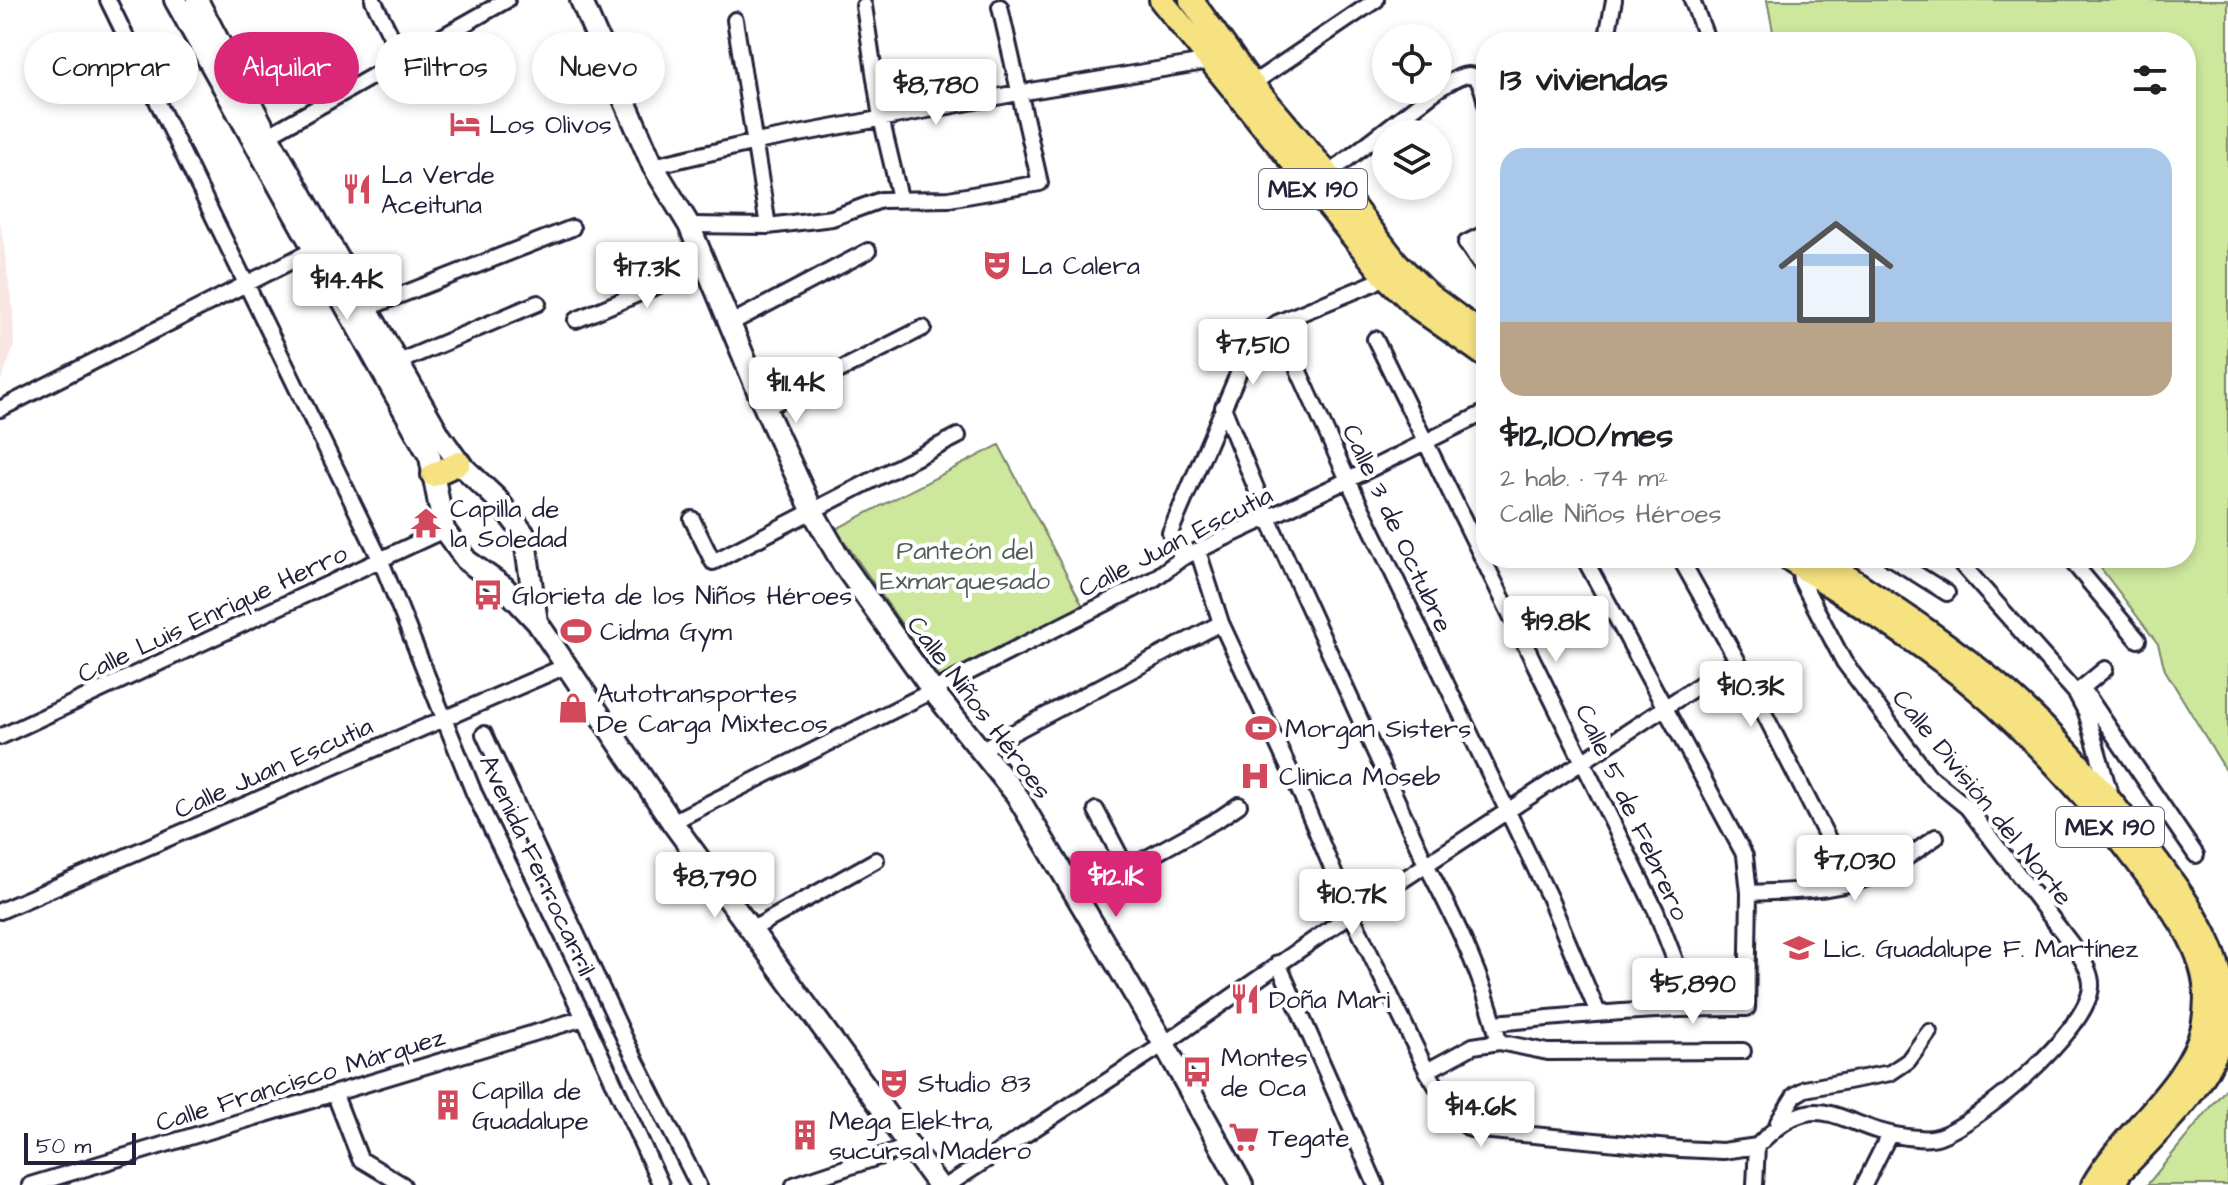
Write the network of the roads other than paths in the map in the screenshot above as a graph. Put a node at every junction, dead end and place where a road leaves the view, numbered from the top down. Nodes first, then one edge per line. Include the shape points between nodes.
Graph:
1 (108, 0) edge
2 (175, 0) edge
3 (197, 0) edge
4 (373, 0) edge
5 (507, 0) edge
6 (581, 0) edge
7 (1161, 0) edge
8 (1191, 0) edge
9 (1376, 0) edge
10 (1614, 0) edge
11 (1692, 0) edge
12 (864, 6) dead end
13 (1000, 7) dead end
14 (735, 20) dead end
15 (389, 32) edge
16 (452, 32) edge
17 (1608, 32) edge
18 (1704, 32) edge
19 (1211, 61) junction
20 (375, 76) edge
21 (1476, 78) edge
22 (1452, 81) edge
23 (1252, 84) junction
24 (1018, 93) junction
25 (1419, 104) edge
26 (881, 118) junction
27 (261, 140) junction
28 (756, 142) junction
29 (653, 166) junction
30 (1328, 174) junction
31 (900, 198) junction
32 (689, 225) junction
33 (768, 226) junction
34 (572, 228) dead end
35 (1476, 238) edge
36 (320, 246) junction
37 (868, 251) dead end
38 (1476, 258) edge
39 (704, 266) junction
40 (1384, 275) junction
41 (248, 283) junction
42 (538, 303) dead end
43 (365, 309) junction
44 (576, 320) dead end
45 (1277, 323) junction
46 (729, 324) junction
47 (923, 328) dead end
48 (1476, 330) edge
49 (1375, 339) dead end
50 (1476, 349) edge
51 (396, 363) junction
52 (1223, 407) junction
53 (765, 408) junction
54 (0, 409) edge
55 (1476, 417) edge
56 (958, 436) dead end
57 (1424, 442) junction
58 (459, 463) junction
59 (433, 475) junction
60 (1348, 480) junction
61 (813, 512) junction
62 (1268, 518) junction
63 (692, 519) dead end
64 (444, 530) junction
65 (1476, 546) edge
66 (1198, 551) junction
67 (1182, 558) junction
68 (381, 561) junction
69 (1487, 568) edge
70 (1590, 568) edge
71 (1686, 568) edge
72 (1802, 568) edge
73 (1812, 568) edge
74 (1814, 568) edge
75 (1907, 568) edge
76 (1965, 568) edge
77 (2077, 568) edge
78 (1947, 593) dead end
79 (537, 622) junction
80 (1221, 623) junction
81 (2138, 640) dead end
82 (1737, 660) junction
83 (566, 666) junction
84 (2105, 669) dead end
85 (2079, 690) junction
86 (933, 691) junction
87 (1667, 708) junction
88 (445, 717) junction
89 (484, 734) dead end
90 (0, 737) edge
91 (982, 749) junction
92 (1584, 762) junction
93 (2112, 801) junction
94 (1239, 805) dead end
95 (1096, 810) dead end
96 (1507, 812) junction
97 (672, 822) junction
98 (1936, 837) dead end
99 (2196, 855) dead end
100 (876, 860) dead end
101 (1427, 866) junction
102 (1127, 869) junction
103 (1851, 884) junction
104 (1749, 893) junction
105 (1078, 896) junction
106 (0, 911) edge
107 (1351, 914) junction
108 (749, 931) junction
109 (1278, 963) junction
110 (1693, 1007) junction
111 (1598, 1013) junction
112 (584, 1018) junction
113 (1495, 1023) junction
114 (1929, 1032) dead end
115 (1499, 1042) junction
116 (1164, 1044) junction
117 (1743, 1051) dead end
118 (1427, 1071) junction
119 (335, 1095) junction
120 (1775, 1128) junction
121 (1889, 1135) junction
122 (1757, 1146) junction
123 (908, 1147) junction
124 (30, 1185) edge
125 (403, 1185) edge
126 (661, 1185) edge
127 (698, 1185) edge
128 (794, 1185) edge
129 (938, 1185) edge
130 (948, 1185) edge
131 (1242, 1185) edge
132 (1376, 1185) edge
133 (1755, 1185) edge
134 (1864, 1185) edge
135 (2093, 1185) edge
136 (2113, 1185) edge

1 - 41 street, Avenida Ferrocarril
2 - 27 main road
3 - 27 main road
4 - 15 street
5 - 16 street
6 - 29 main road, Calle Niños Héroes
7 - 19 main road, MEX 190
8 - 23 main road, MEX 190
9 - 23 street
10 - 17 street
11 - 18 street
12 - 26 street
13 - 24 street
14 - 28 street
19 - 24 street
19 - 40 main road, MEX 190
20 - 27 street
21 - 22 street via 1463,74
23 - 30 main road, MEX 190
24 - 26 street
24 - 31 street via 1040,183 949,199
25 - 30 street
26 - 28 street
26 - 31 street
27 - 36 main road
28 - 29 street
28 - 33 street
29 - 32 main road, Calle Niños Héroes
30 - 48 main road, MEX 190 via 1397,263
31 - 33 street via 832,218
32 - 33 street
32 - 39 main road, Calle Niños Héroes
34 - 43 street
35 - 38 street via 1466,243
36 - 41 street
36 - 43 main road
36 - 59 main road via 430,457
37 - 46 street
39 - 44 street
39 - 46 main road, Calle Niños Héroes
40 - 45 street
40 - 50 main road, MEX 190 via 1418,308
41 - 54 street
41 - 68 street, Avenida Ferrocarril
42 - 51 street
43 - 51 main road
45 - 52 street via 1247,353
45 - 60 street, Calle 3 de Octubre
46 - 53 main road, Calle Niños Héroes
47 - 53 street
49 - 57 street, Calle 5 de Febrero
51 - 58 main road
52 - 62 street
52 - 67 street via 1170,533
53 - 61 main road, Calle Niños Héroes
55 - 57 street, Calle Juan Escutia
56 - 61 street
57 - 60 street, Calle Juan Escutia
57 - 65 street, Calle 5 de Febrero
58 - 59 main road
58 - 79 main road via 524,534
59 - 64 main road
60 - 62 street, Calle Juan Escutia
60 - 96 street, Calle 3 de Octubre
61 - 63 street via 713,562
61 - 86 main road, Calle Niños Héroes via 843,564
62 - 66 street, Calle Juan Escutia
62 - 101 street
64 - 68 street, Calle Luis Enrique Herro
64 - 79 main road via 467,561 504,587
66 - 67 street, Calle Juan Escutia
66 - 80 street
67 - 86 street, Calle Juan Escutia via 1154,579
68 - 88 street, Avenida Ferrocarril
68 - 90 street, Calle Luis Enrique Herro
69 - 92 street, Calle 5 de Febrero
70 - 87 street
71 - 82 street
72 - 121 street, Calle División del Norte via 1801,580 1844,662 1929,776 1967,807 2079,954 2092,985 2075,1023 2046,1059 1964,1124 1925,1139
73 - 135 main road, MEX 190 via 1977,689 2059,766 2184,926 2201,965 2206,994 2197,1049
74 - 93 main road, MEX 190 via 1927,631 2010,695
75 - 78 street
76 - 85 street
77 - 81 street
79 - 83 main road
80 - 91 street
80 - 107 street
82 - 87 street
82 - 103 street
83 - 88 street, Calle Juan Escutia
83 - 97 main road
84 - 85 street
85 - 93 street
85 - 99 street
86 - 91 main road, Calle Niños Héroes
86 - 97 street, Calle Juan Escutia
87 - 92 street
87 - 104 street via 1745,856
88 - 106 street, Calle Juan Escutia
88 - 112 street, Avenida Ferrocarril via 474,793
89 - 127 street
91 - 105 main road, Calle Niños Héroes
92 - 96 street
92 - 110 street, Calle 5 de Febrero via 1656,911
93 - 136 main road, MEX 190 via 2186,899 2213,947 2223,979 2224,1022 2194,1092
94 - 102 street
95 - 102 street
96 - 101 street
96 - 111 street, Calle 3 de Octubre
97 - 108 main road
98 - 103 street via 1882,872
100 - 108 street
101 - 107 street
101 - 113 street via 1454,917
102 - 105 street
103 - 104 street
104 - 110 street via 1747,1008
105 - 116 main road, Calle Niños Héroes
107 - 109 street
107 - 118 street
108 - 123 main road
109 - 116 street
109 - 132 street
110 - 111 street
111 - 113 street
112 - 119 street, Calle Francisco Márquez
112 - 126 street, Avenida Ferrocarril
113 - 115 street
114 - 120 street via 1908,1061 1890,1073 1795,1095
115 - 117 street via 1548,1052
115 - 118 street via 1473,1046
116 - 130 street
116 - 131 main road, Calle Niños Héroes
118 - 122 street via 1457,1119 1471,1129 1680,1149
119 - 124 street, Calle Francisco Márquez
119 - 125 street via 360,1159
120 - 121 street, Calle División del Norte via 1797,1114 1812,1112 1841,1116
120 - 122 street, Calle División del Norte
121 - 134 street
122 - 133 street
123 - 128 street
123 - 129 main road

